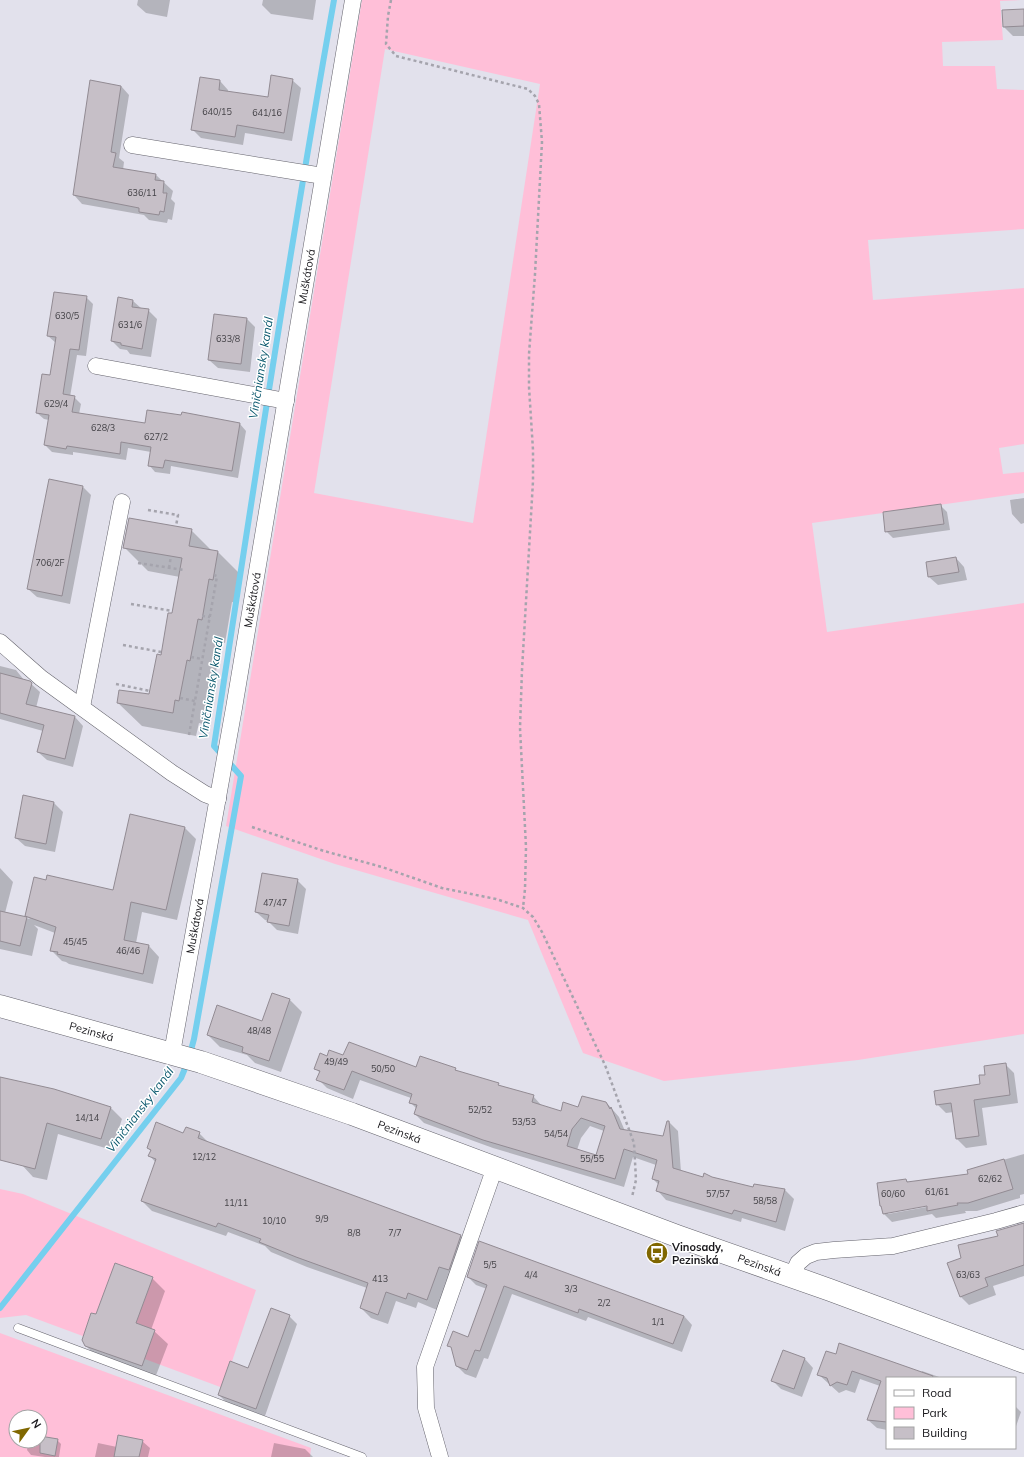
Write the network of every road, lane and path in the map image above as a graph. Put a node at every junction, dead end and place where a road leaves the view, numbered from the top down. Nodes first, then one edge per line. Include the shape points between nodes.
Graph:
1 (353, 0) edge
2 (391, 0) edge
3 (132, 145) dead end
4 (323, 176) junction
5 (96, 366) dead end
6 (286, 401) junction
7 (122, 502) dead end
8 (148, 510) dead end
9 (176, 526) dead end
10 (171, 556) dead end
11 (138, 563) dead end
12 (168, 568) junction
13 (184, 570) dead end
14 (214, 575) dead end
15 (130, 604) dead end
16 (172, 611) dead end
17 (202, 616) dead end
18 (210, 617) junction
19 (0, 642) edge
20 (123, 645) dead end
21 (161, 652) dead end
22 (191, 657) dead end
23 (203, 659) junction
24 (116, 684) dead end
25 (150, 691) dead end
26 (180, 698) dead end
27 (195, 701) junction
28 (82, 707) junction
29 (189, 735) dead end
30 (218, 799) junction
31 (252, 827) dead end
32 (523, 908) junction
33 (0, 1006) edge
34 (186, 1057) junction
35 (495, 1167) junction
36 (1024, 1212) edge
37 (627, 1216) junction
38 (792, 1276) junction
39 (18, 1328) dead end
40 (1024, 1362) edge
41 (362, 1457) edge
42 (440, 1457) edge

1 - 4 street, Muškátová
2 - 32 path via 386,44 396,56 528,89 539,104 542,142 536,274 529,354 533,481 520,728 526,847
3 - 4 street
4 - 6 street, Muškátová
5 - 6 street
6 - 30 street, Muškátová
7 - 28 street
8 - 9 path via 178,515
10 - 12 path
11 - 12 path
12 - 13 path
14 - 18 path via 217,576
15 - 16 path
17 - 18 path
18 - 23 path
19 - 28 street via 42,678
20 - 21 path
22 - 23 path
23 - 27 path
24 - 25 path
26 - 27 path
27 - 29 path
28 - 30 street via 172,773 205,794
30 - 34 street, Muškátová
31 - 32 path via 442,888 496,899
32 - 37 path via 533,917 545,939 605,1065 634,1143 636,1180
33 - 34 main road, Pezinská
34 - 35 main road, Pezinská
35 - 37 main road, Pezinská
35 - 42 street via 425,1367 426,1408
36 - 38 street, Pezinská via 892,1246 816,1252 798,1263
37 - 38 main road, Pezinská
38 - 40 main road, Pezinská
39 - 41 lane

